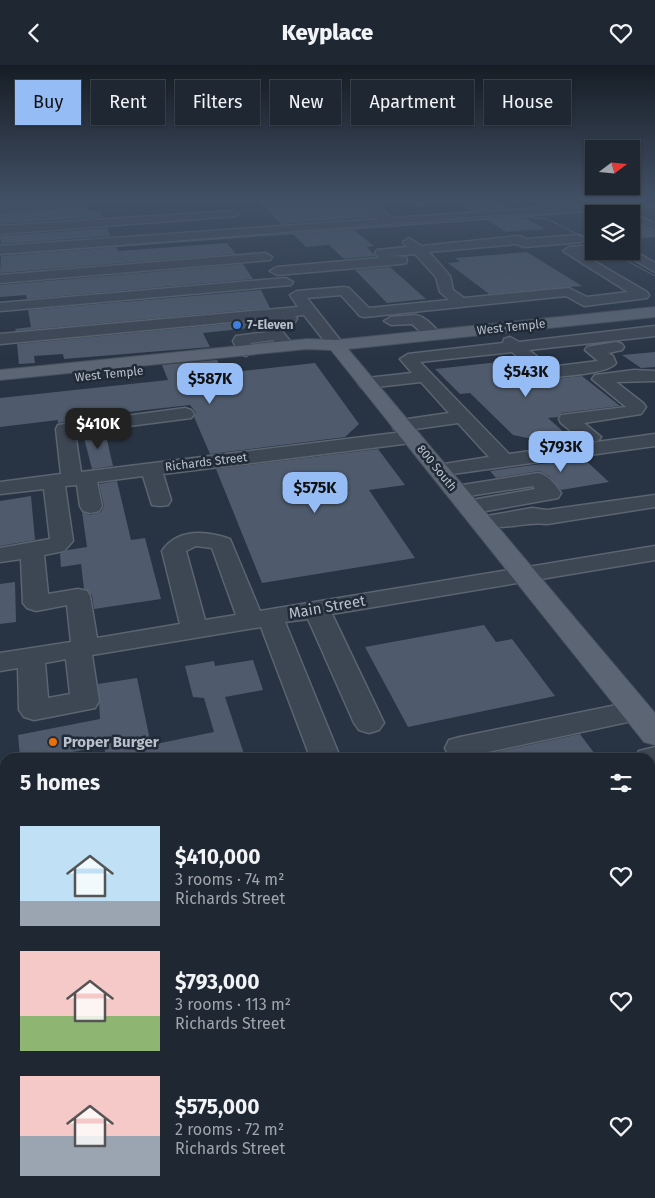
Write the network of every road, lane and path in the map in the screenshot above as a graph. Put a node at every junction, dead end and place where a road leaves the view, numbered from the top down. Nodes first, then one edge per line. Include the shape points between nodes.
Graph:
1 (44, 253) edge
2 (263, 253) edge
3 (431, 253) edge
4 (572, 253) edge
5 (423, 254) junction
6 (0, 257) edge
7 (266, 257) junction
8 (620, 260) edge
9 (629, 260) edge
10 (655, 268) edge
11 (281, 276) junction
12 (0, 279) edge
13 (655, 283) edge
14 (626, 285) junction
15 (569, 292) junction
16 (297, 295) junction
17 (542, 295) junction
18 (460, 303) junction
19 (0, 307) edge
20 (342, 311) dead end
21 (364, 311) junction
22 (655, 312) edge
23 (315, 313) junction
24 (581, 320) junction
25 (494, 329) junction
26 (655, 331) edge
27 (433, 335) junction
28 (0, 339) edge
29 (282, 341) junction
30 (655, 342) edge
31 (336, 345) junction
32 (516, 348) junction
33 (0, 375) edge
34 (655, 376) edge
35 (423, 377) junction
36 (0, 383) edge
37 (367, 383) junction
38 (655, 387) edge
39 (617, 391) junction
40 (655, 400) edge
41 (630, 407) junction
42 (185, 415) dead end
43 (598, 415) junction
44 (461, 417) junction
45 (406, 431) junction
46 (655, 432) edge
47 (620, 434) dead end
48 (591, 437) dead end
49 (653, 451) edge
50 (504, 461) junction
51 (152, 469) junction
52 (438, 470) junction
53 (71, 479) junction
54 (0, 488) edge
55 (160, 500) dead end
56 (655, 501) edge
57 (91, 506) dead end
58 (469, 507) junction
59 (32, 551) junction
60 (655, 553) edge
61 (0, 555) edge
62 (525, 575) junction
63 (317, 609) junction
64 (260, 619) junction
65 (195, 630) junction
66 (82, 648) junction
67 (31, 657) junction
68 (0, 662) edge
69 (636, 711) junction
70 (369, 723) dead end
71 (655, 735) edge
72 (460, 748) dead end
73 (323, 753) edge

1 - 6 street
2 - 7 street, 800 South
3 - 5 street
4 - 14 street
5 - 11 street
5 - 18 street via 443,276 447,292
7 - 11 street, 800 South
7 - 12 street
8 - 13 street
9 - 10 street
11 - 16 street, 800 South
11 - 19 street
14 - 15 street
14 - 15 street via 642,295 584,302
15 - 17 street
16 - 21 street via 344,291
16 - 23 street, 800 South
17 - 18 street
17 - 24 street
18 - 21 street
20 - 21 street
21 - 27 street via 374,322 416,319
22 - 24 main road, West Temple
23 - 28 street
23 - 29 street via 267,322
23 - 31 street, 800 South
24 - 25 main road, West Temple
25 - 27 main road, West Temple
25 - 32 street
26 - 32 street
27 - 31 main road, West Temple
29 - 31 main road, West Temple
29 - 33 main road, West Temple via 246,351
30 - 32 street via 593,350 608,363 546,373
31 - 36 main road, West Temple via 308,353
31 - 37 main road, 800 South
32 - 35 street via 408,359
34 - 39 street via 601,379
35 - 37 street
35 - 44 street
37 - 45 main road, 800 South
38 - 39 street
39 - 41 street
40 - 41 street
41 - 43 street
41 - 46 street
42 - 53 street via 64,429
43 - 47 street
43 - 48 street via 568,419
44 - 45 street, Richards Street
44 - 50 street
45 - 51 street, Richards Street
45 - 52 main road, 800 South
49 - 50 street
50 - 52 street
51 - 53 street, Richards Street
51 - 55 street
52 - 58 main road, 800 South
53 - 54 street, Richards Street
53 - 57 street
53 - 59 street via 62,541 56,546
56 - 58 street via 547,517
58 - 62 main road, 800 South
59 - 61 street
59 - 66 street via 36,603 78,596
60 - 62 street, Main Street
62 - 63 street, Main Street
62 - 69 main road, 800 South
63 - 64 street, Main Street
63 - 70 street
64 - 65 street, Main Street
64 - 65 street via 222,544 208,540 184,542 174,551
64 - 73 street
65 - 66 street, Main Street
66 - 67 street, Main Street
66 - 67 street via 85,701 34,710
67 - 68 street, Main Street
69 - 71 main road, 800 South
69 - 72 street

